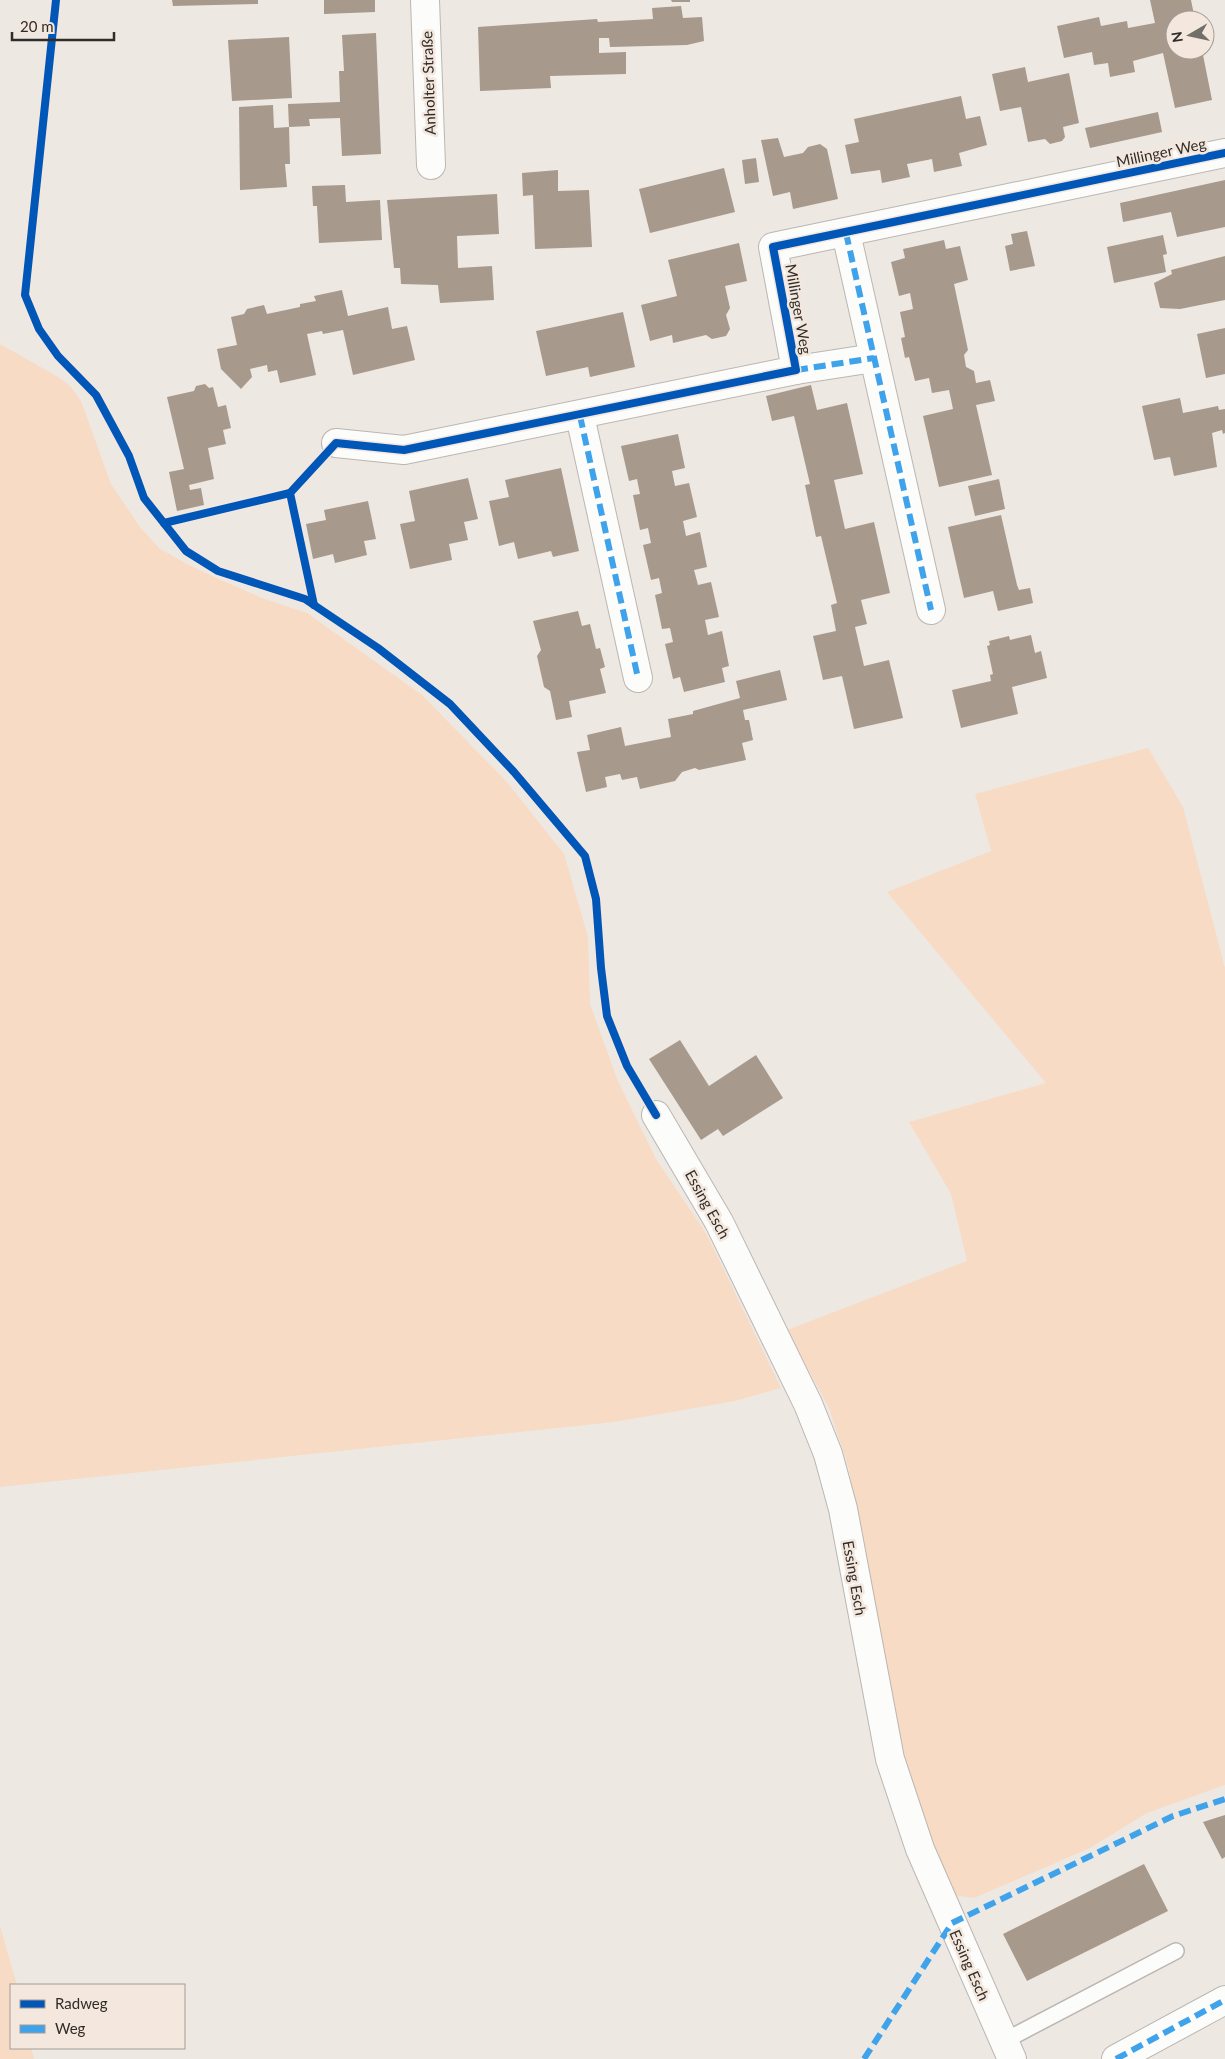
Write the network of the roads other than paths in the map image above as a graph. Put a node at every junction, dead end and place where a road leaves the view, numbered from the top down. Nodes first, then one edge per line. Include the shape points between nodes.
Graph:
1 (425, 0) edge
2 (1225, 153) edge
3 (432, 165) dead end
4 (846, 233) junction
5 (874, 358) junction
6 (796, 370) junction
7 (580, 416) junction
8 (336, 443) dead end
9 (931, 610) dead end
10 (638, 678) dead end
11 (656, 1115) dead end
12 (1176, 1951) dead end
13 (1225, 2000) edge
14 (1008, 2050) edge
15 (1116, 2059) edge

1 - 3 street, Anholter Straße
2 - 4 street, Millinger Weg
4 - 5 street
4 - 6 street, Millinger Weg via 773,247
5 - 6 street, Millinger Weg
5 - 9 street
6 - 7 street, Millinger Weg
7 - 8 street, Millinger Weg via 404,450
7 - 10 street
11 - 14 street, Essing Esch via 719,1222 804,1396 828,1454 843,1509 890,1759 920,1849
12 - 14 lane
13 - 15 street

